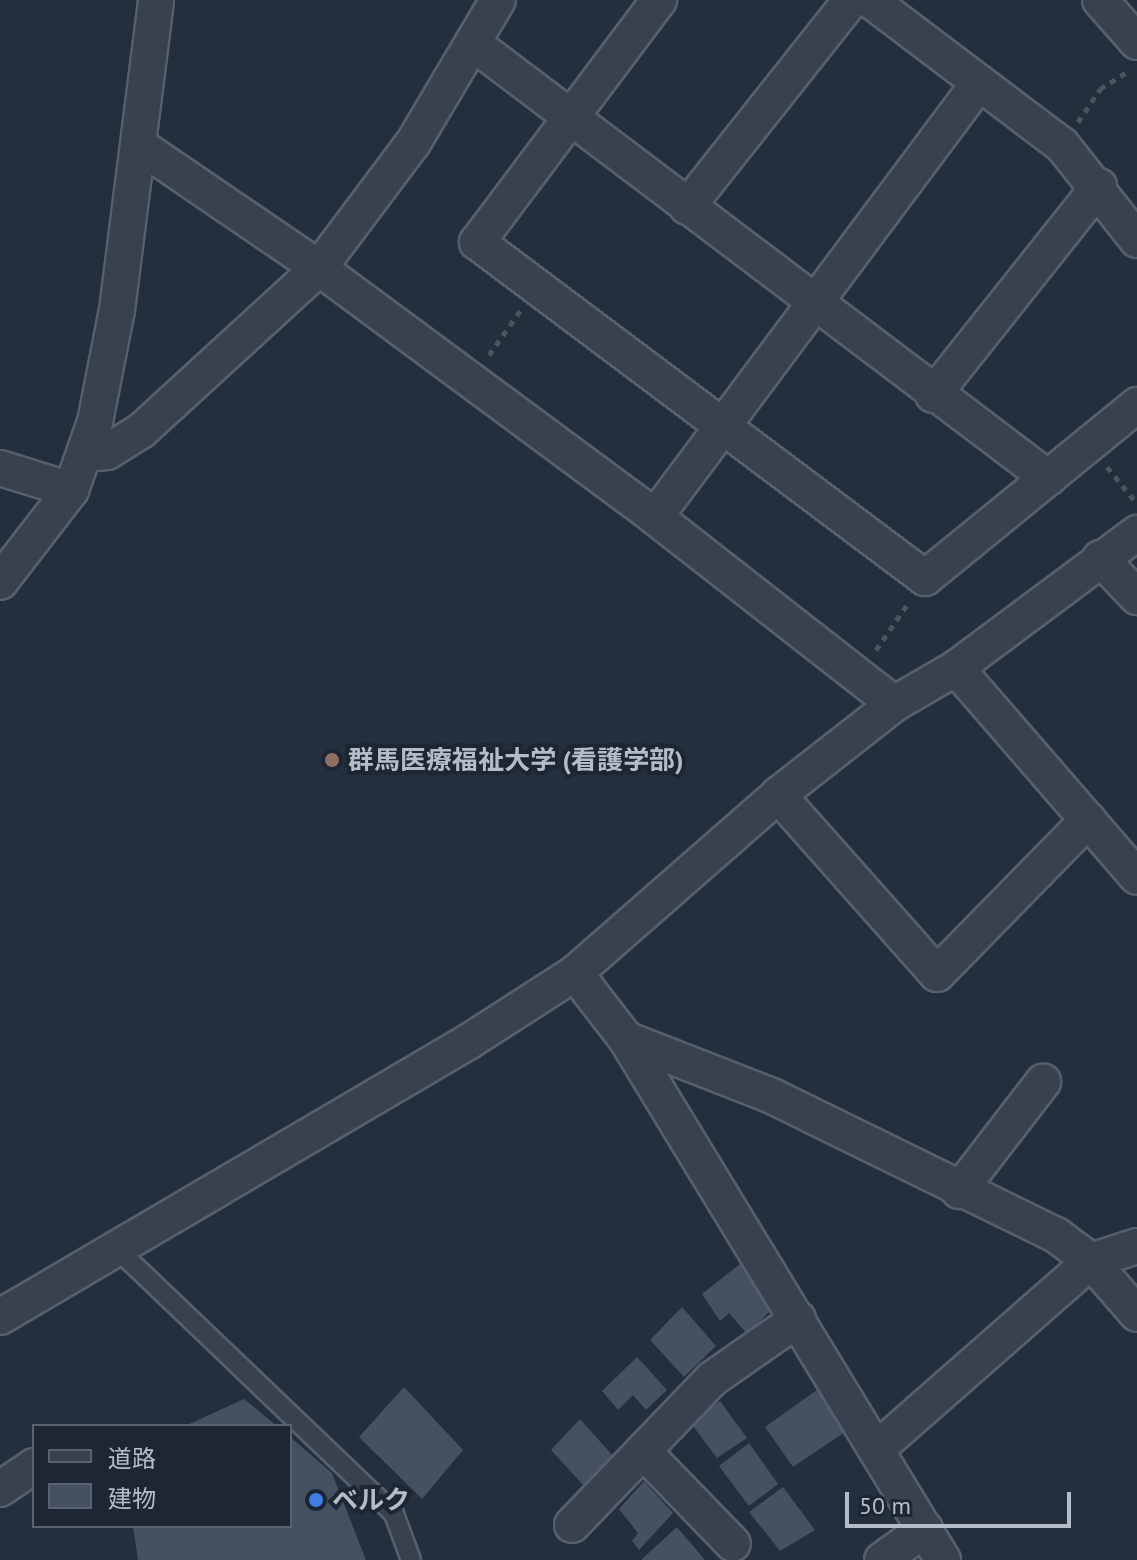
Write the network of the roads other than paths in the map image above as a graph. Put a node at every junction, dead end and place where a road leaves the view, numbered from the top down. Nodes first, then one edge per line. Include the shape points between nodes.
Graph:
1 (156, 0) edge
2 (498, 0) edge
3 (659, 0) edge
4 (851, 0) edge
5 (870, 0) edge
6 (1100, 0) edge
7 (1137, 42) edge
8 (474, 44) junction
9 (979, 83) junction
10 (567, 116) junction
11 (140, 146) junction
12 (1099, 186) junction
13 (687, 207) junction
14 (1137, 240) edge
15 (319, 268) junction
16 (814, 304) junction
17 (933, 395) junction
18 (1137, 405) edge
19 (721, 428) junction
20 (85, 454) junction
21 (0, 468) edge
22 (1048, 478) junction
23 (71, 490) junction
24 (655, 517) junction
25 (1137, 533) edge
26 (1100, 558) junction
27 (0, 582) edge
28 (1137, 597) edge
29 (956, 668) junction
30 (894, 704) junction
31 (778, 795) junction
32 (1088, 820) junction
33 (1137, 877) edge
34 (575, 973) junction
35 (626, 1039) junction
36 (1043, 1082) dead end
37 (959, 1191) junction
38 (1137, 1246) edge
39 (116, 1248) junction
40 (1091, 1261) junction
41 (1137, 1314) edge
42 (0, 1317) edge
43 (798, 1319) junction
44 (877, 1449) junction
45 (643, 1451) junction
46 (32, 1467) edge
47 (0, 1489) edge
48 (572, 1525) dead end
49 (925, 1529) junction
50 (733, 1544) dead end
51 (411, 1560) edge
52 (882, 1560) edge
53 (943, 1560) edge

1 - 11 street
2 - 8 street
3 - 10 street
4 - 13 street
5 - 9 street
6 - 7 street
8 - 10 street
8 - 15 street via 413,143
9 - 12 street via 1062,145
9 - 16 street
10 - 13 street
10 - 19 street via 477,242
11 - 15 street
11 - 20 street via 117,310
12 - 14 street
12 - 17 street
13 - 16 street
15 - 20 street via 141,431 107,452
15 - 24 street
16 - 17 street
16 - 19 street
17 - 22 street
18 - 22 street
19 - 22 street via 925,578
19 - 24 street
20 - 23 street
21 - 23 street
23 - 27 street
24 - 30 street
25 - 26 street
26 - 28 street
26 - 29 street
29 - 30 street
29 - 32 street
30 - 31 street
31 - 32 street via 937,974
31 - 34 street
32 - 33 street
34 - 35 street
34 - 39 street via 468,1042
35 - 37 street via 772,1096
35 - 43 street
36 - 37 street
37 - 40 street via 1056,1235
38 - 40 street
39 - 42 street
39 - 51 lane via 394,1514
40 - 41 street
40 - 44 street
43 - 44 street
43 - 45 street via 712,1379
44 - 49 street
45 - 48 street
45 - 50 street
46 - 47 street
49 - 52 street
49 - 53 street

